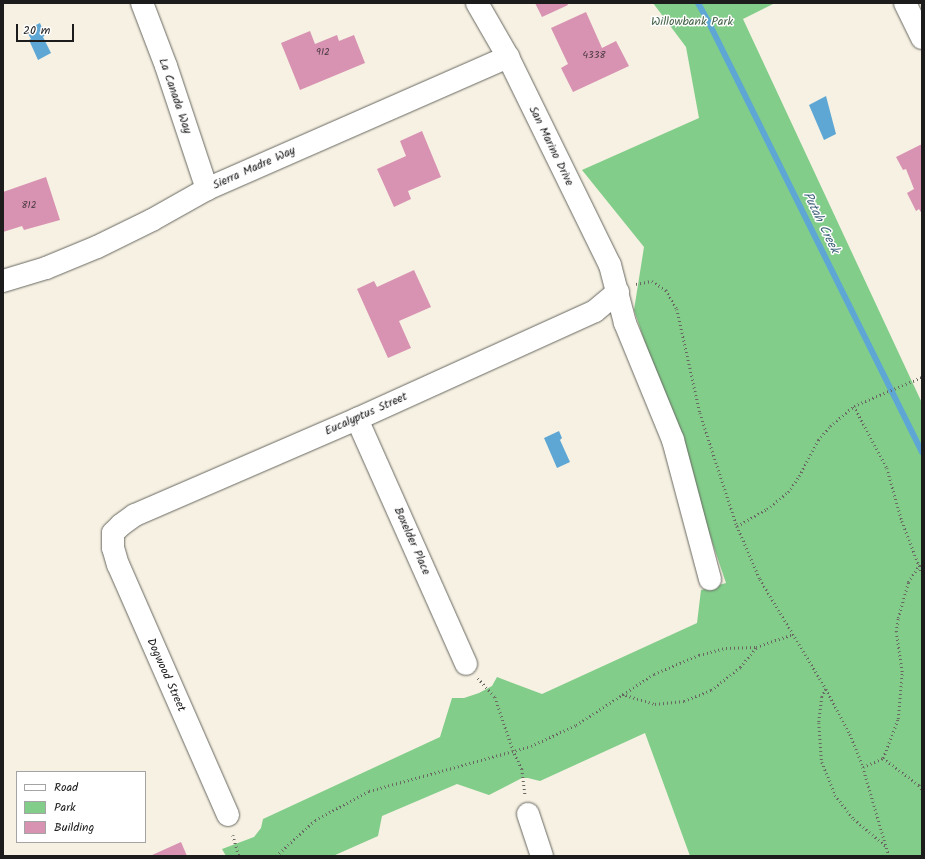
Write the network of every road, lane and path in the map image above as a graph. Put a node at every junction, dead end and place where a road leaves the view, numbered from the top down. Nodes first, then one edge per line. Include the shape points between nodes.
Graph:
1 (142, 3) edge
2 (477, 3) edge
3 (905, 3) edge
4 (922, 38) edge
5 (508, 57) junction
6 (207, 189) junction
7 (3, 281) edge
8 (618, 292) junction
9 (922, 377) edge
10 (854, 406) junction
11 (357, 419) junction
12 (737, 526) junction
13 (113, 533) joint
14 (920, 564) junction
15 (922, 573) edge
16 (710, 579) dead end
17 (794, 634) junction
18 (756, 647) junction
19 (466, 664) joint
20 (826, 688) junction
21 (621, 694) junction
22 (513, 750) junction
23 (883, 758) junction
24 (863, 767) junction
25 (922, 790) edge
26 (528, 814) joint
27 (228, 815) dead end
28 (886, 847) junction
29 (276, 856) edge
30 (542, 856) edge
31 (889, 856) edge

1 - 6 street, La Canada Way
2 - 5 street, San Marino Drive
3 - 4 street
5 - 6 street, Sierra Madre Way
5 - 8 street, San Marino Drive via 610,265
6 - 7 street, Sierra Madre Way via 97,247 46,268
8 - 11 street, Eucalyptus Street via 595,311
8 - 12 path via 640,282 652,281 666,290 677,309 700,413
8 - 16 street, San Marino Drive via 625,323 672,440
9 - 10 path
10 - 12 path via 818,440 800,476 788,492 767,510
10 - 14 path via 887,468 902,521
11 - 13 street, Eucalyptus Street via 135,515
11 - 19 street, Boxelder Place
12 - 17 path via 760,579
13 - 27 street, Dogwood Street via 113,548 118,565
14 - 15 path
14 - 23 path via 908,582 898,618 896,632 902,672 898,720
17 - 18 path
17 - 20 path
18 - 21 path via 726,648 699,655 654,674
18 - 21 path via 740,667 711,690 684,701 655,704
19 - 22 path via 495,697
20 - 24 path via 850,734
20 - 28 path via 822,697 819,723 822,762 835,795 854,819
21 - 22 path via 576,725 531,746
22 - 26 path via 522,769
22 - 29 path via 369,791 315,820
23 - 24 path
23 - 25 path
24 - 28 path
26 - 30 street
28 - 31 path

